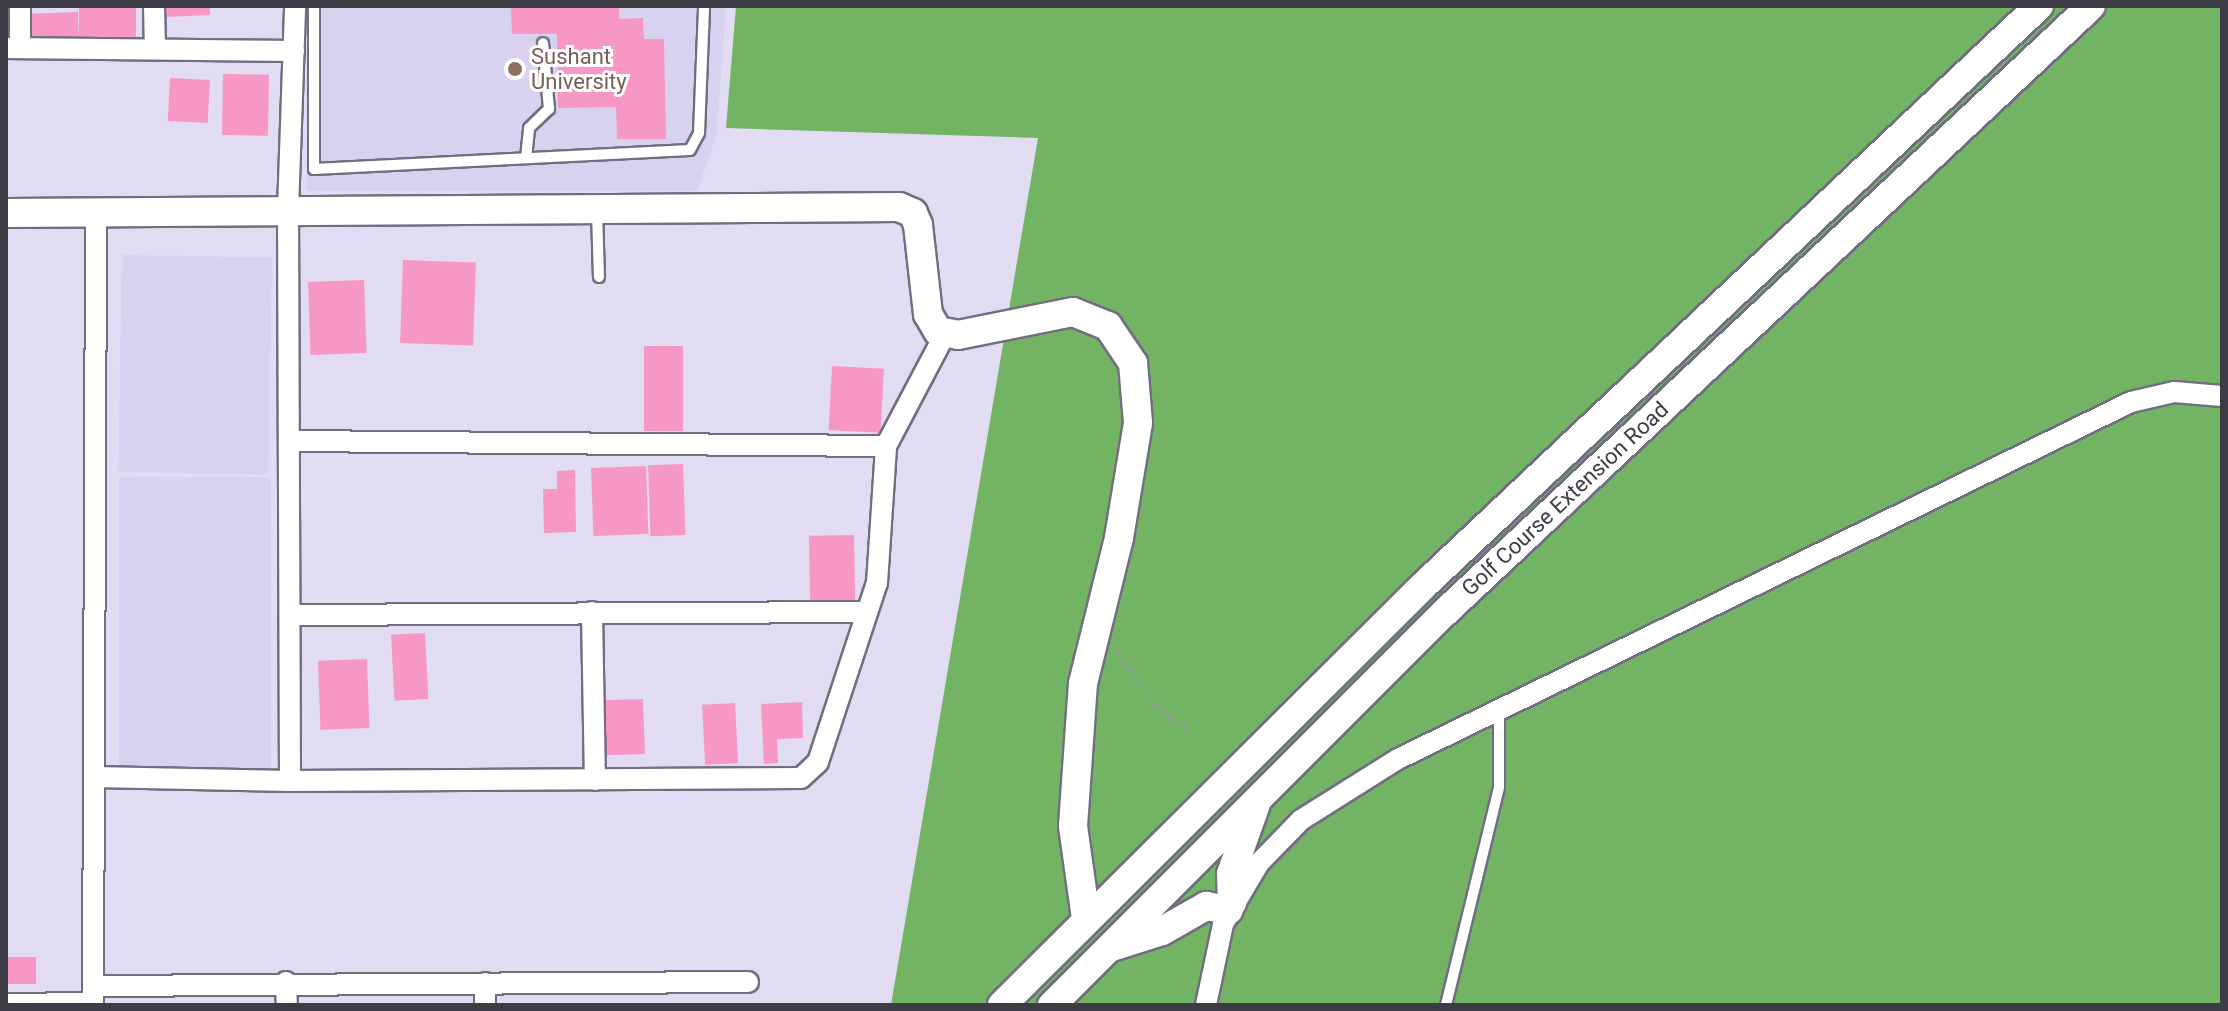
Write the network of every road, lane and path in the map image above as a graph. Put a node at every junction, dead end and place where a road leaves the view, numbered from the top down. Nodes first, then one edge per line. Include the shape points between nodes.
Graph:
1 (20, 6) edge
2 (154, 6) edge
3 (295, 6) edge
4 (314, 6) edge
5 (704, 6) edge
6 (2039, 6) edge
7 (2091, 6) edge
8 (543, 43) dead end
9 (13, 48) edge
10 (155, 49) junction
11 (294, 51) junction
12 (526, 158) junction
13 (597, 209) junction
14 (288, 210) junction
15 (96, 212) junction
16 (6, 213) edge
17 (599, 277) dead end
18 (945, 334) junction
19 (2222, 396) edge
20 (289, 441) junction
21 (886, 446) junction
22 (592, 612) junction
23 (867, 612) junction
24 (292, 615) junction
25 (1098, 624) junction
26 (1310, 696) junction
27 (1498, 707) junction
28 (1334, 720) junction
29 (1188, 731) dead end
30 (94, 777) junction
31 (595, 780) junction
32 (290, 781) junction
33 (1260, 792) junction
34 (1230, 907) junction
35 (1086, 919) junction
36 (1107, 948) junction
37 (286, 982) junction
38 (748, 982) dead end
39 (485, 983) junction
40 (93, 998) edge
41 (6, 1004) edge
42 (287, 1005) edge
43 (485, 1005) edge
44 (1002, 1005) edge
45 (1052, 1005) edge
46 (1206, 1005) edge
47 (1446, 1005) edge

1 - 9 street
2 - 10 street
3 - 11 street
4 - 12 lane via 314,169
5 - 12 lane via 699,133 690,150
6 - 26 main road, Golf Course Extension Road
7 - 28 main road, Golf Course Extension Road
8 - 12 lane via 549,109 529,128
9 - 10 street
10 - 11 street
11 - 14 street
13 - 14 main road
13 - 17 lane
13 - 18 main road via 907,209 918,225 928,314
14 - 15 main road
14 - 20 street
15 - 16 main road
15 - 30 street
18 - 21 street
18 - 25 main road via 1073,312 1108,326 1126,348 1139,391 1138,423
19 - 27 street via 2174,392 2131,402
20 - 21 street
20 - 24 street
21 - 23 street via 883,560
22 - 23 street
22 - 24 street
22 - 31 street
23 - 31 street via 818,762 807,774 783,779
24 - 32 street
25 - 29 path via 1152,703
25 - 35 main road via 1083,683 1073,826
26 - 28 main road
26 - 35 main road, Golf Course Extension Road
27 - 34 street via 1398,759 1301,820 1270,849
27 - 47 lane via 1502,750 1497,799
28 - 33 main road, Golf Course Extension Road
30 - 32 street
30 - 40 street
31 - 32 street
33 - 34 main road via 1231,874
33 - 36 main road, Golf Course Extension Road
34 - 36 main road via 1206,906 1162,931
34 - 46 street
35 - 44 main road, Golf Course Extension Road
36 - 45 main road, Golf Course Extension Road
37 - 39 street
37 - 40 street
37 - 42 street
38 - 39 street
39 - 43 street
40 - 41 street

